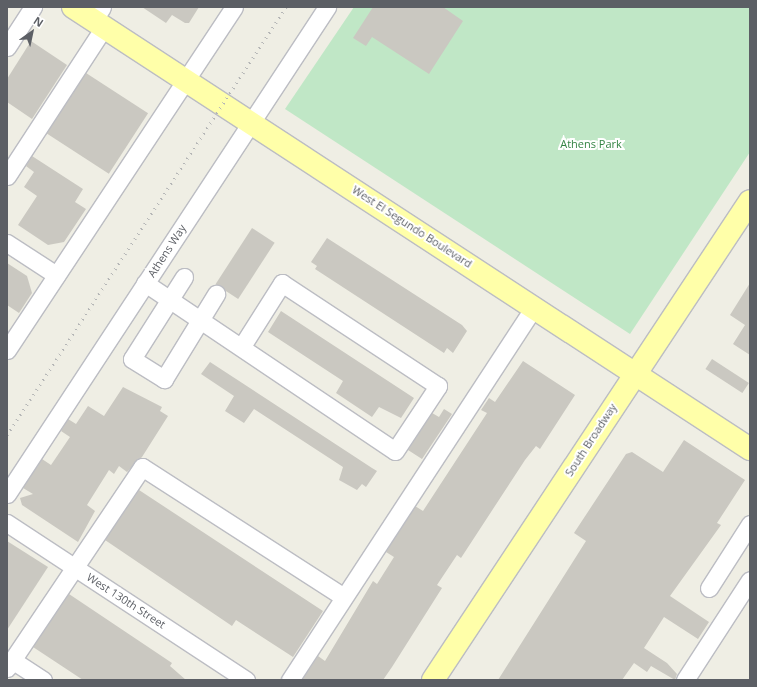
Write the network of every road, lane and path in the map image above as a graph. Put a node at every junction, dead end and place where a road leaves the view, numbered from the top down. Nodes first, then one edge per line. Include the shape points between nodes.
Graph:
1 (33, 7) edge
2 (73, 7) edge
3 (234, 7) edge
4 (327, 7) edge
5 (100, 18) edge
6 (7, 47) edge
7 (185, 80) junction
8 (252, 122) junction
9 (7, 176) edge
10 (750, 201) edge
11 (7, 243) edge
12 (56, 275) junction
13 (184, 276) dead end
14 (146, 284) junction
15 (216, 294) dead end
16 (170, 299) junction
17 (534, 307) junction
18 (201, 318) junction
19 (242, 346) junction
20 (7, 350) edge
21 (634, 373) junction
22 (749, 446) edge
23 (7, 494) edge
24 (7, 523) edge
25 (750, 524) edge
26 (73, 566) junction
27 (750, 580) edge
28 (709, 588) dead end
29 (344, 597) junction
30 (10, 664) edge
31 (43, 680) edge
32 (246, 680) edge
33 (290, 680) edge
34 (433, 680) edge
35 (685, 680) edge

1 - 6 street
2 - 5 main road, West El Segundo Boulevard
3 - 7 street
4 - 8 street, Athens Way
5 - 7 main road, West El Segundo Boulevard
5 - 9 street
7 - 8 main road, West El Segundo Boulevard
7 - 12 street
8 - 14 street, Athens Way
8 - 17 main road, West El Segundo Boulevard
10 - 21 main road, South Broadway
11 - 12 street
12 - 20 street
13 - 16 street
14 - 16 street
14 - 23 street, Athens Way
15 - 18 street
16 - 18 street
16 - 18 street via 132,358 164,379
17 - 21 main road, West El Segundo Boulevard
17 - 29 street
18 - 19 street
19 - 19 street via 395,451 438,386 282,283
21 - 22 main road, West El Segundo Boulevard
21 - 34 main road, South Broadway
24 - 26 street, West 130th Street
25 - 28 street
26 - 29 street via 142,467
26 - 30 street
26 - 32 street, West 130th Street
27 - 35 street
29 - 33 street
30 - 31 street

